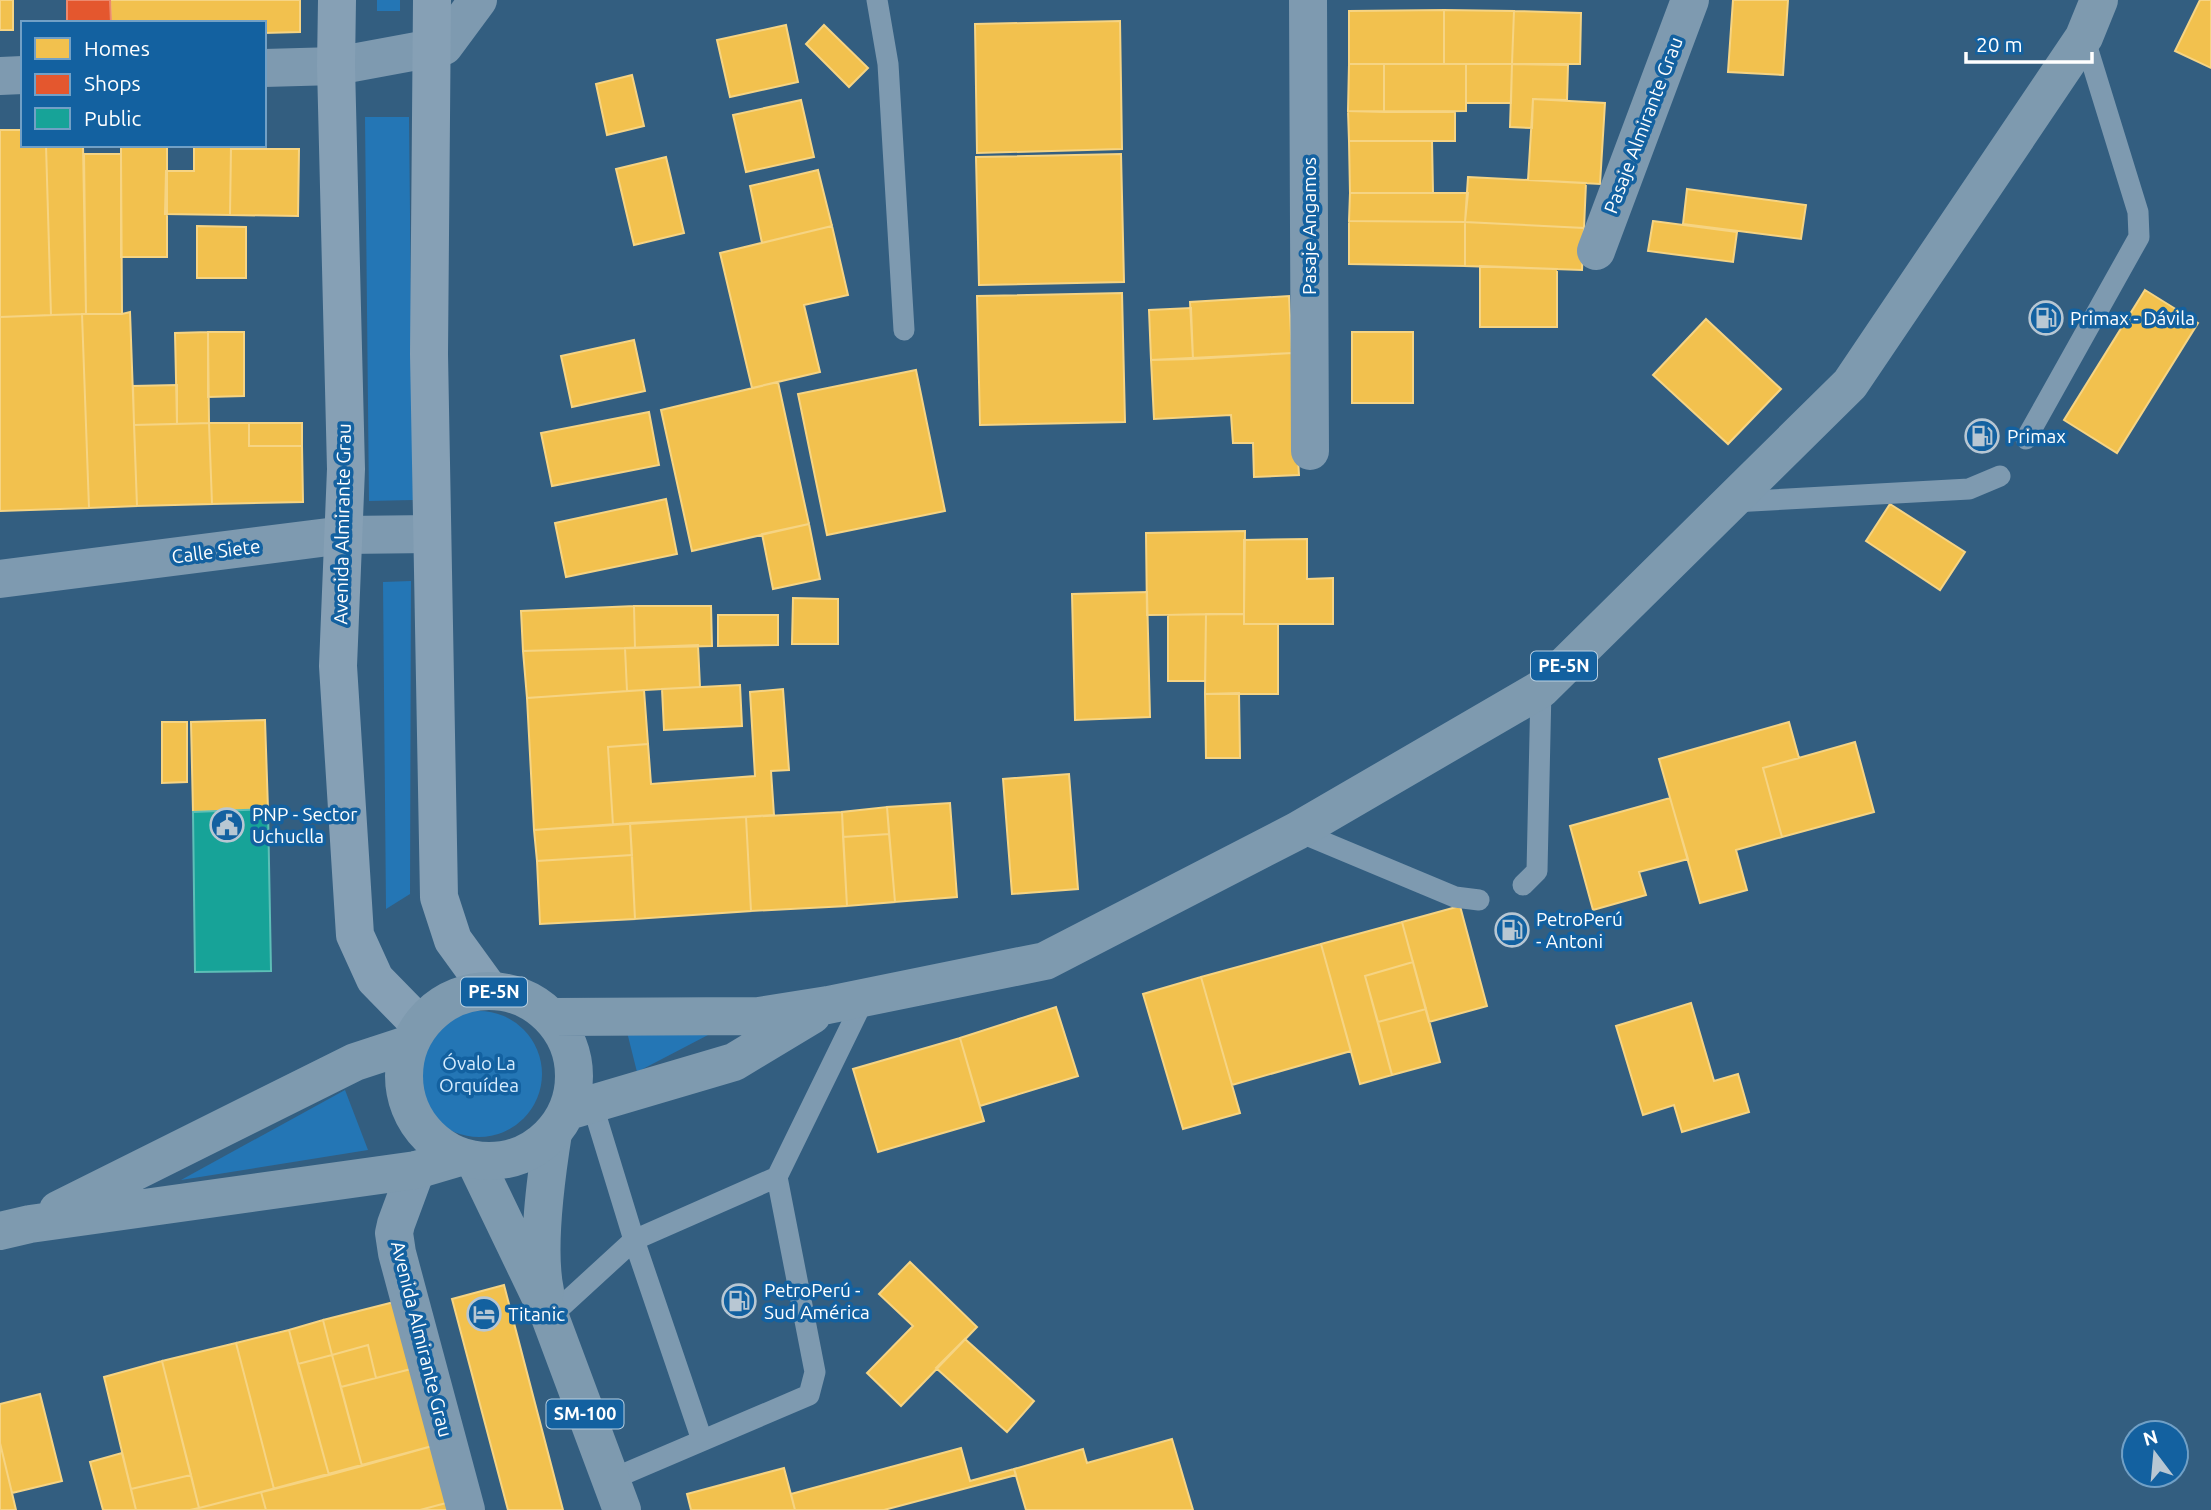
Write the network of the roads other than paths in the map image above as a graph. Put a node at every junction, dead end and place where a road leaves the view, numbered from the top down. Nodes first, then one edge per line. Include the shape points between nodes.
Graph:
1 (337, 0) edge
2 (432, 0) edge
3 (478, 0) edge
4 (877, 0) edge
5 (1308, 0) edge
6 (1690, 0) edge
7 (2099, 0) edge
8 (2084, 37) junction
9 (432, 49) junction
10 (336, 66) junction
11 (266, 68) edge
12 (21, 75) edge
13 (0, 76) edge
14 (1596, 251) dead end
15 (904, 330) dead end
16 (2026, 439) dead end
17 (1310, 451) dead end
18 (2000, 476) dead end
19 (1731, 502) junction
20 (432, 534) junction
21 (344, 535) junction
22 (0, 579) edge
23 (1541, 689) junction
24 (1297, 831) junction
25 (1523, 886) dead end
26 (1479, 900) dead end
27 (491, 991) junction
28 (847, 1001) junction
29 (552, 1017) junction
30 (415, 1035) junction
31 (571, 1116) junction
32 (468, 1159) junction
33 (416, 1170) junction
34 (777, 1177) junction
35 (15, 1228) edge
36 (634, 1241) junction
37 (550, 1317) junction
38 (702, 1440) junction
39 (616, 1495) edge
40 (466, 1510) edge

1 - 10 main road, Avenida Almirante Grau
2 - 9 main road
3 - 9 street via 450,41
4 - 15 lane via 888,64
5 - 17 street, Pasaje Angamos
6 - 14 street, Pasaje Almirante Grau
7 - 8 main road, PE-5N
8 - 16 lane via 2138,212 2139,237
8 - 19 main road, PE-5N via 1850,384
9 - 10 street
9 - 20 main road
10 - 11 street
10 - 21 main road, Avenida Almirante Grau
12 - 13 street
18 - 19 lane via 1969,489
19 - 23 main road, PE-5N
20 - 21 street, Calle Siete
20 - 27 main road via 439,897 453,940
21 - 22 street, Calle Siete
21 - 30 main road, Avenida Almirante Grau via 338,666 355,935 374,979
23 - 24 main road, PE-5N
23 - 25 lane via 1537,871
24 - 26 lane via 1455,897
24 - 28 main road, PE-5N via 1045,961
27 - 29 main road, PE-5N via 524,998
27 - 30 main road, PE-5N via 464,995 440,1006
28 - 29 main road, PE-5N via 759,1016
28 - 31 main road, PE-5N via 734,1062
28 - 34 lane
29 - 31 main road, PE-5N via 569,1045 575,1078
30 - 32 main road via 403,1071 406,1098 417,1124 436,1144
30 - 35 main road, PE-5N
31 - 32 main road, PE-5N via 533,1150 507,1160
31 - 36 lane
31 - 37 main road, SM-100 via 547,1170 542,1278
32 - 33 main road, PE-5N
32 - 37 main road, SM-100
33 - 35 main road, PE-5N
33 - 40 street, Avenida Almirante Grau via 394,1233
34 - 36 lane
34 - 38 lane via 815,1372 809,1395
36 - 37 lane
36 - 38 lane
37 - 39 main road, SM-100
38 - 39 lane

